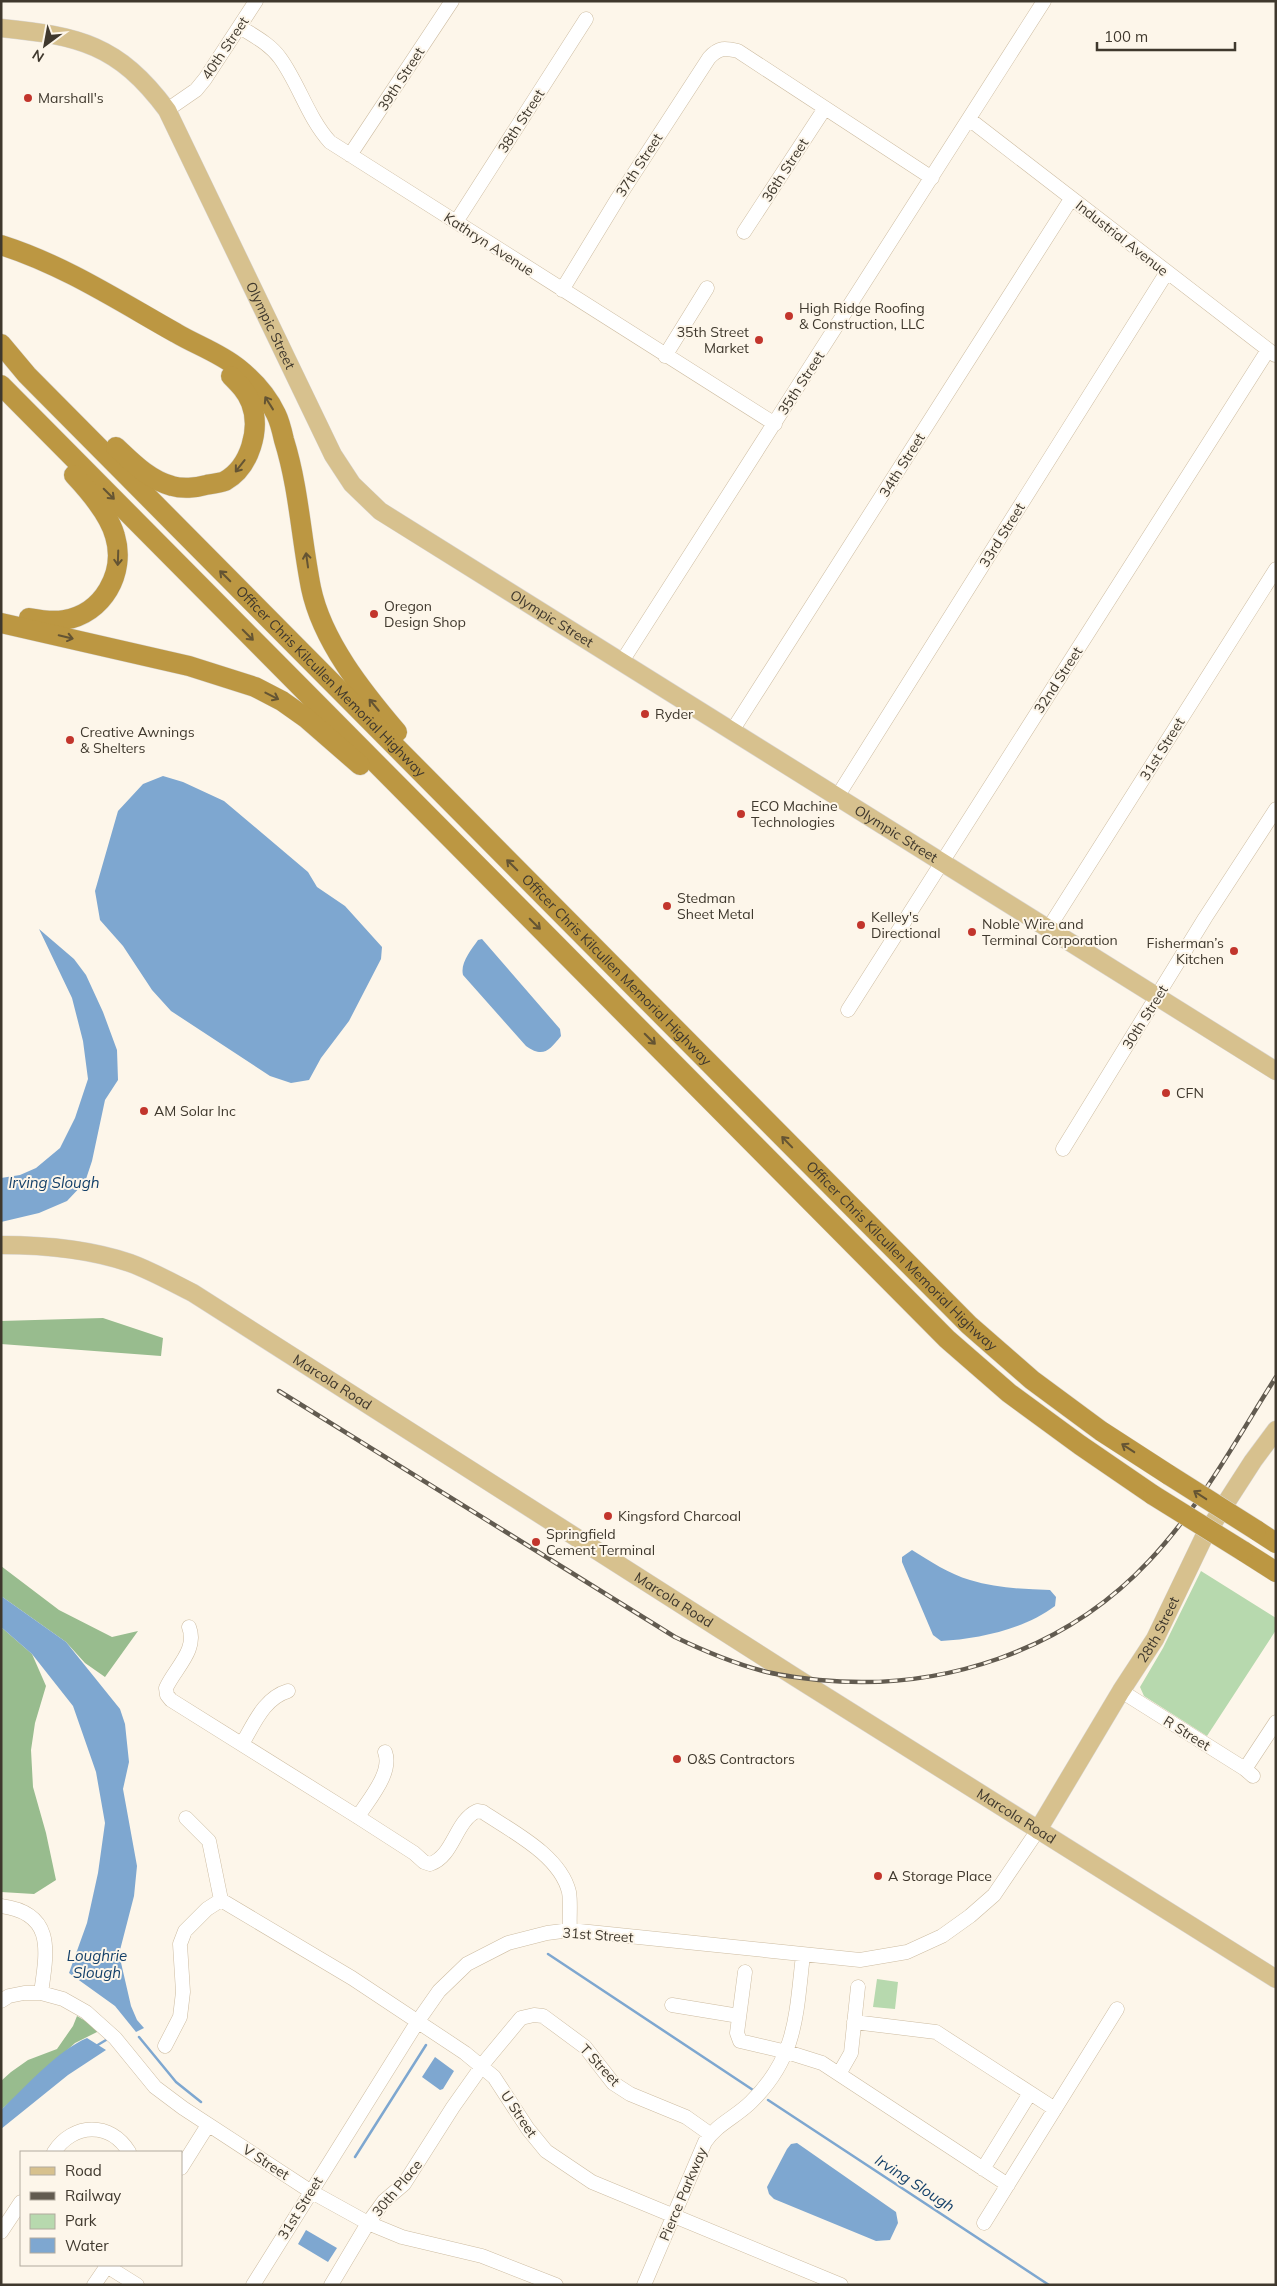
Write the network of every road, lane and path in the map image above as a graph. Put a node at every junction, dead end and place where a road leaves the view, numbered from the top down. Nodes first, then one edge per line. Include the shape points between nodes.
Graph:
1 (256, 1) edge
2 (452, 1) edge
3 (1044, 1) edge
4 (586, 19) dead end
5 (240, 27) junction
6 (1, 28) edge
7 (825, 108) junction
8 (166, 110) junction
9 (969, 119) junction
10 (350, 155) junction
11 (932, 178) junction
12 (1071, 199) junction
13 (456, 222) junction
14 (744, 232) dead end
15 (1, 245) edge
16 (1167, 272) junction
17 (707, 288) dead end
18 (562, 290) junction
19 (191, 342) junction
20 (2, 345) edge
21 (1272, 353) edge
22 (665, 356) junction
23 (1, 385) edge
24 (18, 402) junction
25 (775, 424) junction
26 (1276, 569) edge
27 (1, 612) edge
28 (1, 623) edge
29 (621, 663) junction
30 (732, 732) junction
31 (837, 798) junction
32 (1276, 809) edge
33 (484, 837) junction
34 (941, 862) junction
35 (492, 880) junction
36 (1048, 929) junction
37 (1158, 997) junction
38 (848, 1010) dead end
39 (1276, 1071) edge
40 (1063, 1149) dead end
41 (1, 1245) edge
42 (1276, 1430) edge
43 (1276, 1543) edge
44 (1276, 1572) edge
45 (189, 1627) dead end
46 (288, 1691) dead end
47 (1121, 1691) junction
48 (1276, 1722) edge
49 (242, 1744) junction
50 (385, 1752) dead end
51 (358, 1817) junction
52 (186, 1818) dead end
53 (1038, 1830) junction
54 (221, 1900) junction
55 (1, 1906) edge
56 (570, 1930) junction
57 (803, 1955) junction
58 (745, 1972) dead end
59 (1276, 1979) edge
60 (858, 1987) dead end
61 (41, 1993) junction
62 (1, 2001) edge
63 (672, 2004) dead end
64 (1118, 2009) dead end
65 (739, 2016) junction
66 (418, 2021) junction
67 (854, 2022) junction
68 (165, 2046) dead end
69 (787, 2052) junction
70 (481, 2068) junction
71 (839, 2074) junction
72 (1030, 2093) junction
73 (1055, 2109) junction
74 (208, 2125) junction
75 (710, 2134) junction
76 (55, 2151) edge
77 (128, 2151) edge
78 (182, 2166) edge
79 (983, 2169) junction
80 (1008, 2185) junction
81 (310, 2191) junction
82 (20, 2209) edge
83 (672, 2215) junction
84 (984, 2222) dead end
85 (368, 2223) junction
86 (1, 2232) edge
87 (105, 2266) edge
88 (108, 2266) edge
89 (94, 2285) edge
90 (137, 2285) edge
91 (253, 2285) edge
92 (331, 2285) edge
93 (556, 2285) edge
94 (644, 2285) edge
95 (841, 2285) edge

1 - 5 street, 40th Street
2 - 10 street, 39th Street
3 - 9 street, 35th Street
4 - 13 street, 38th Street
5 - 8 street, 40th Street via 206,79 196,90
5 - 10 street, Kathryn Avenue via 279,57 319,130
6 - 8 main road, Olympic Street via 68,37 103,51 132,71
7 - 11 street
7 - 14 street, 36th Street
7 - 18 street, 37th Street via 738,51 724,48 715,51
8 - 29 main road, Olympic Street via 333,454 352,484 365,499 396,522
9 - 11 street, 35th Street
9 - 12 street, Industrial Avenue
10 - 13 street, Kathryn Avenue
11 - 25 street, 35th Street
12 - 16 street, Industrial Avenue
12 - 30 street, 34th Street
13 - 18 street, Kathryn Avenue
15 - 19 highway via 63,269
16 - 21 street, Industrial Avenue
16 - 31 street, 33rd Street
17 - 22 street
18 - 22 street, Kathryn Avenue
19 -> 20 highway via 242,388 251,403 255,424 248,456 236,472 224,481 198,487 172,486 152,478 33,369
33 -> 19 highway via 358,685 335,647 311,589 302,519 290,460 276,414 262,391 238,368 218,354
33 -> 20 highway, Officer Chris Kilcullen Memorial Highway via 27,375
21 - 34 street, 32nd Street
22 - 25 street, Kathryn Avenue
23 - 24 highway, Officer Chris Kilcullen Memorial Highway
24 -> 27 highway via 40,435 104,513 115,534 117,569 103,598 82,614 64,620 44,621
24 -> 35 highway, Officer Chris Kilcullen Memorial Highway
25 - 29 street, 35th Street
26 - 36 street, 31st Street
28 -> 35 highway via 207,671 255,687 282,701 328,736
29 - 30 main road, Olympic Street
30 - 31 main road, Olympic Street
31 - 34 main road, Olympic Street
32 - 37 street, 30th Street
43 -> 33 highway, Officer Chris Kilcullen Memorial Highway, bridge via 1101,1430 1032,1380 969,1325
34 - 36 main road, Olympic Street
34 - 38 street, 32nd Street
35 -> 44 highway, Officer Chris Kilcullen Memorial Highway, bridge via 947,1340 1009,1393 1080,1445
36 - 37 main road, Olympic Street
37 - 39 main road, Olympic Street
37 - 40 street, 30th Street
41 - 53 main road, Marcola Road via 32,1245 92,1253 131,1264 193,1293
42 - 47 main road, 28th Street via 1204,1537 1167,1617
45 - 49 street via 191,1647 166,1688 167,1695
46 - 49 street via 267,1704
47 - 48 street, R Street via 1249,1773
47 - 53 main road, 28th Street
49 - 51 street
50 - 51 street via 387,1765 384,1774
51 - 56 street via 430,1864 442,1858 468,1817 477,1811 483,1812 539,1849 559,1871 568,1891
52 - 54 street via 210,1841
53 - 57 street, 31st Street via 994,1895 942,1936 907,1952 860,1960
53 - 59 main road, Marcola Road
54 - 66 street, U Street
54 - 68 street via 185,1931 180,1944 183,1992 180,2017
55 - 61 street via 32,1916 43,1931 47,1953
56 - 57 street, 31st Street
56 - 66 street, 31st Street via 521,1938 467,1964 440,1991
57 - 69 street, Pierce Parkway via 796,2021
58 - 65 street
60 - 67 street
61 - 62 street via 24,1992
61 - 74 street, V Street via 62,1999 102,2024 155,2087
63 - 65 street
64 - 73 street
65 - 69 street via 737,2033 740,2041
66 - 70 street, U Street via 456,2046
66 - 81 street, 31st Street
67 - 71 street via 851,2053
67 - 72 street via 936,2032
69 - 71 street via 822,2063
69 - 75 street, Pierce Parkway via 761,2092
70 - 75 street, T Street via 521,2018 543,2016 585,2047 613,2083 630,2094 686,2117
70 - 83 street, U Street via 494,2078 528,2129 553,2157 592,2182
70 - 85 street, 30th Place via 404,2184 384,2201
71 - 79 street
72 - 73 street
72 - 79 street
73 - 80 street
74 - 78 street
74 - 81 street, V Street
75 - 83 street, Pierce Parkway
76 - 77 street via 68,2136 89,2130 114,2135
79 - 80 street
80 - 84 street
81 - 85 street, V Street
81 - 91 street, 31st Street
82 - 86 street
83 - 94 street, Pierce Parkway
83 - 95 street, U Street
85 - 92 street, 30th Place
85 - 93 street, V Street via 402,2237 482,2256
87 - 89 street
88 - 90 street

